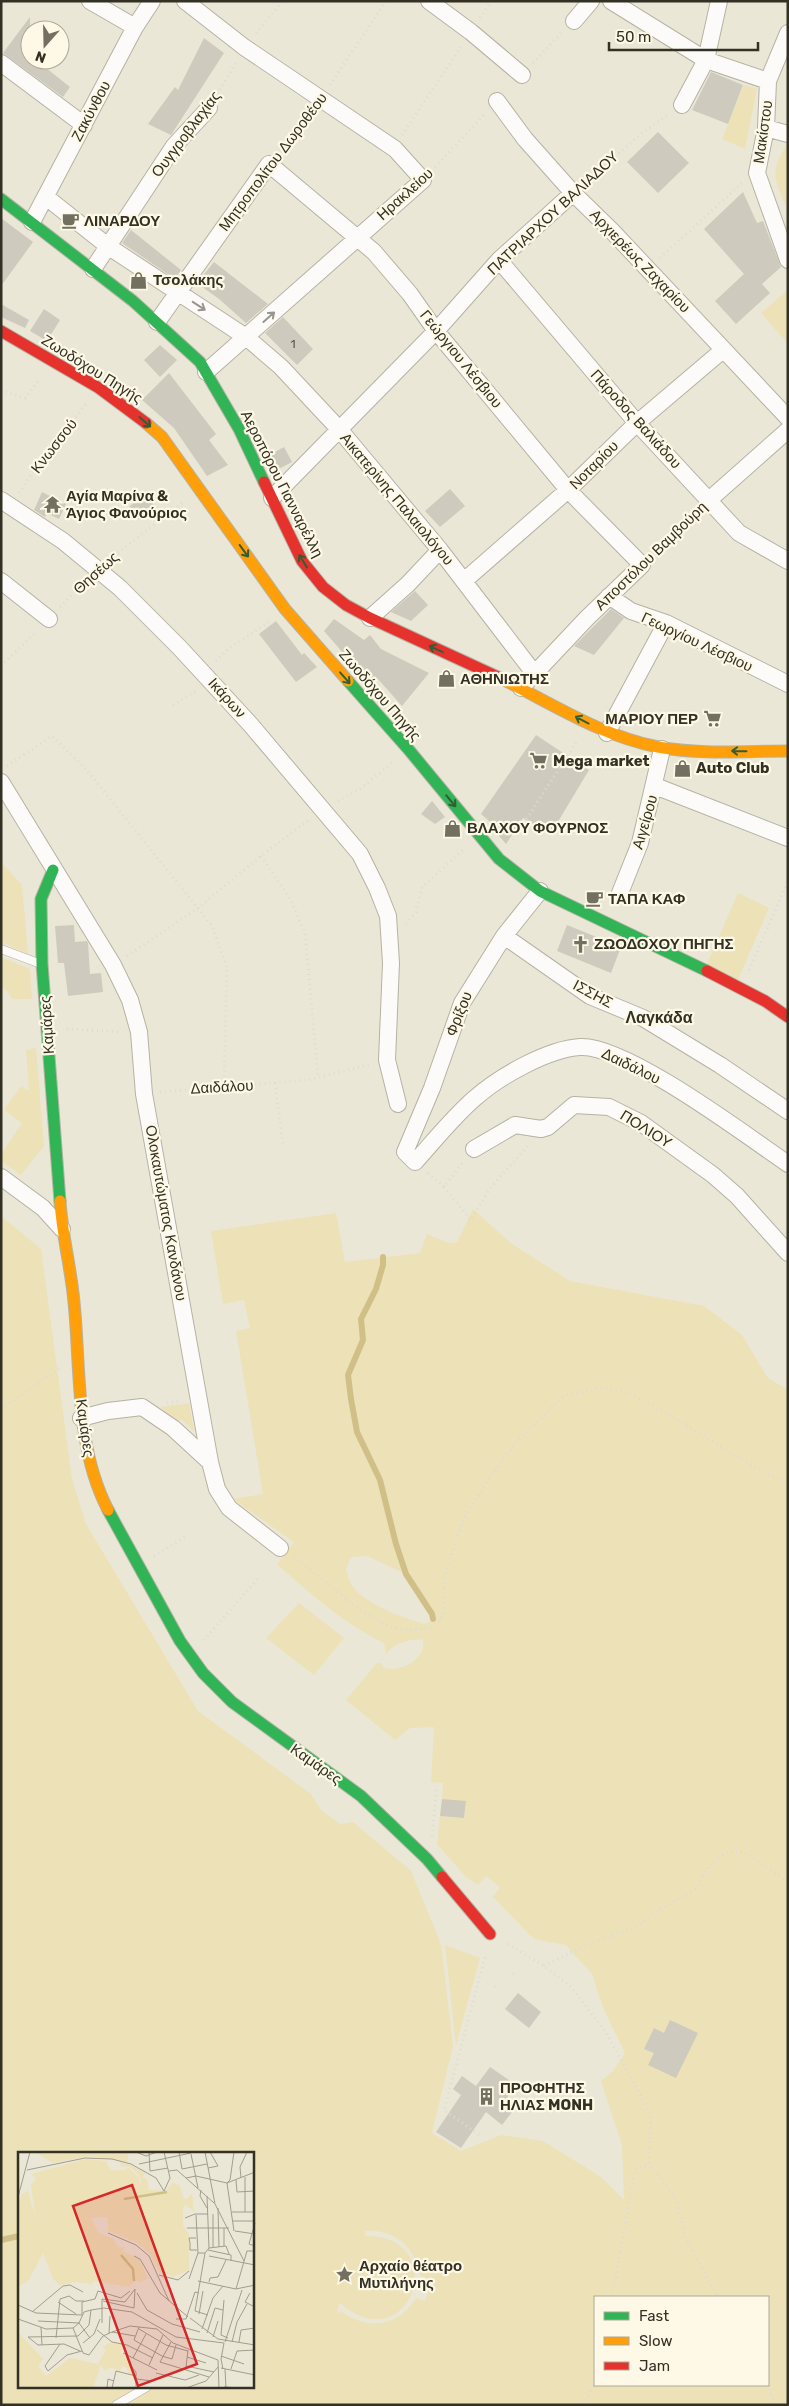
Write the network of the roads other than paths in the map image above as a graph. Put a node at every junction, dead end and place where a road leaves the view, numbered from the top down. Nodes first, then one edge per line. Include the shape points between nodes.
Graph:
1 (90, 1) edge
2 (152, 1) edge
3 (185, 1) edge
4 (429, 1) edge
5 (591, 1) edge
6 (611, 1) edge
7 (719, 1) edge
8 (574, 21) road end
9 (135, 27) junction
10 (788, 33) edge
11 (706, 60) junction
12 (1, 63) edge
13 (522, 75) road end
14 (768, 81) junction
15 (497, 101) road end
16 (682, 105) road end
17 (209, 108) road end
18 (84, 125) junction
19 (766, 128) junction
20 (788, 134) edge
21 (269, 164) joint
22 (574, 193) junction
23 (46, 196) junction
24 (1, 199) edge
25 (32, 222) junction
26 (356, 238) junction
27 (109, 248) junction
28 (498, 260) junction
29 (788, 260) edge
30 (93, 269) junction
31 (178, 292) junction
32 (157, 322) junction
33 (1, 330) edge
34 (436, 331) junction
35 (246, 337) junction
36 (723, 350) junction
37 (206, 372) junction
38 (788, 418) edge
39 (636, 422) junction
40 (338, 429) junction
41 (788, 430) edge
42 (568, 490) junction
43 (272, 498) junction
44 (709, 500) junction
45 (6, 502) edge
46 (440, 550) junction
47 (788, 561) edge
48 (642, 565) joint
49 (465, 580) junction
50 (1, 581) edge
51 (609, 596) junction
52 (370, 618) junction
53 (49, 619) road end
54 (666, 623) junction
55 (534, 673) junction
56 (788, 684) edge
57 (521, 688) junction
58 (607, 733) junction
59 (662, 749) junction
60 (788, 751) edge
61 (1, 782) edge
62 (655, 786) junction
63 (788, 838) edge
64 (53, 870) junction
65 (540, 891) junction
66 (620, 893) dead end
67 (504, 936) junction
68 (1, 949) edge
69 (42, 964) junction
70 (788, 1017) edge
71 (398, 1104) dead end
72 (788, 1110) edge
73 (474, 1149) road end
74 (410, 1157) joint
75 (788, 1164) edge
76 (1, 1177) edge
77 (62, 1229) junction
78 (788, 1252) edge
79 (81, 1418) junction
80 (210, 1462) junction
81 (280, 1548) road end
82 (490, 1934) road end
83 (145, 2388) edge
84 (116, 2405) edge

1 - 9 street
2 - 9 street, Ζακύνθου
3 - 26 street, Ηρακλείου via 244,48 395,149 423,180
4 - 13 street
5 - 8 street
6 - 11 street
7 - 11 street
9 - 18 street, Ζακύνθου
10 - 14 street, Μακίστου
11 - 14 street
11 - 16 street
12 - 18 street
14 - 19 street, Μακίστου
15 - 22 street, Αρχιερέως Ζαχαρίου via 525,139
17 - 27 street, Ουγγροβλαχίας via 174,146
18 - 23 street, Ζακύνθου
19 - 20 street
19 - 29 street, Μακίστου via 757,173
21 - 26 street, Γεώργιου Λέσβιου
21 - 31 street, Μητροπολίτου Δωροθέου
22 - 28 street, ΠΑΤΡΙΑΡΧΟΥ ΒΑΛΙΑΔΟΥ
22 - 36 street, Αρχιερέως Ζαχαρίου
23 - 25 street, Ζακύνθου
23 - 27 street, Αικατερίνης Παλαιολόγου
24 - 25 main road, Αεροπόρου Γιανναρέλλη
25 - 30 main road, Αεροπόρου Γιανναρέλλη
26 - 34 street, Γεώργιου Λέσβιου via 392,272
35 -> 26 street, Ηρακλείου
27 - 30 street, Ουγγροβλαχίας
27 - 31 street, Αικατερίνης Παλαιολόγου
28 - 34 street, ΠΑΤΡΙΑΡΧΟΥ ΒΑΛΙΑΔΟΥ
28 - 39 street, Πάροδος Βαλιάδου
30 - 32 main road, Αεροπόρου Γιανναρέλλη
31 - 32 street, Μητροπολίτου Δωροθέου
31 -> 35 street, Αικατερίνης Παλαιολόγου
32 - 37 main road, Αεροπόρου Γιανναρέλλη via 200,362
33 -> 65 main road, Ζωοδόχου Πηγής via 99,388 162,437 285,609 499,859
34 - 40 street, ΠΑΤΡΙΑΡΧΟΥ ΒΑΛΙΑΔΟΥ
34 - 42 street, Γεώργιου Λέσβιου
35 - 37 street, Ηρακλείου
35 - 40 street, Αικατερίνης Παλαιολόγου via 281,367
36 - 38 street, Αρχιερέως Ζαχαρίου
36 - 39 street, Νοταρίου
37 - 43 main road, Αεροπόρου Γιανναρέλλη via 239,429
39 - 42 street, Νοταρίου
39 - 44 street, Πάροδος Βαλιάδου
40 - 43 street, ΠΑΤΡΙΑΡΧΟΥ ΒΑΛΙΑΔΟΥ
40 - 46 street, Αικατερίνης Παλαιολόγου
41 - 44 street, Αποστόλου Βαμβούρη
42 - 48 street, Γεώργιου Λέσβιου
42 - 49 street, Νοταρίου
52 -> 43 main road, Αεροπόρου Γιανναρέλλη via 334,597 313,576
44 - 47 street, Πάροδος Βαλιάδου via 739,533
45 - 71 street, Ικάρων via 63,541 120,588 208,677 360,854 388,916 387,1060
46 - 49 street, Αικατερίνης Παλαιολόγου
46 - 52 street
48 - 51 street, Αποστόλου Βαμβούρη
49 - 55 street, Αικατερίνης Παλαιολόγου
50 - 53 street
51 - 54 street, Γεωργίου Λέσβιου via 631,611
51 - 55 street, Αποστόλου Βαμβούρη
57 -> 52 main road, Αεροπόρου Γιανναρέλλη
54 - 56 street, Γεωργίου Λέσβιου
54 - 58 street
55 - 57 street, Αποστόλου Βαμβούρη
58 -> 57 main road, Αεροπόρου Γιανναρέλλη
58 - 59 main road, Αεροπόρου Γιανναρέλλη
60 -> 59 main road, Αεροπόρου Γιανναρέλλη
59 - 62 street, Αιγείρου
61 - 64 street
62 - 63 street
62 - 66 street, Αιγείρου via 640,843
64 - 69 main road, Καμάρες via 41,899
64 - 80 street, Ολοκαυτώματος Κανδάνου via 113,965 130,1000 139,1032 144,1094
65 - 67 street, Φρίξου
65 - 70 main road, Ζωοδόχου Πηγής via 741,988
67 - 72 street, ΙΣΣΗΣ via 590,996 643,1018
67 - 74 street, Φρίξου via 462,1003
68 - 69 lane
69 - 77 main road, Καμάρες
73 - 78 street, ΠΟΛΙΟΥ via 515,1125 548,1127 574,1105 609,1107 641,1123 713,1175 738,1196
74 - 75 street, Δαιδάλου via 476,1096 527,1064 558,1051 581,1047 594,1048 640,1067 684,1092
76 - 77 street via 43,1208
77 - 79 main road, Καμάρες via 73,1290
79 - 80 street via 142,1407 173,1428
79 - 82 main road, Καμάρες via 100,1494 161,1608 203,1673 232,1702 361,1796 427,1859
80 - 81 street, Ολοκαυτώματος Κανδάνου via 217,1489 229,1508
83 - 84 lane

